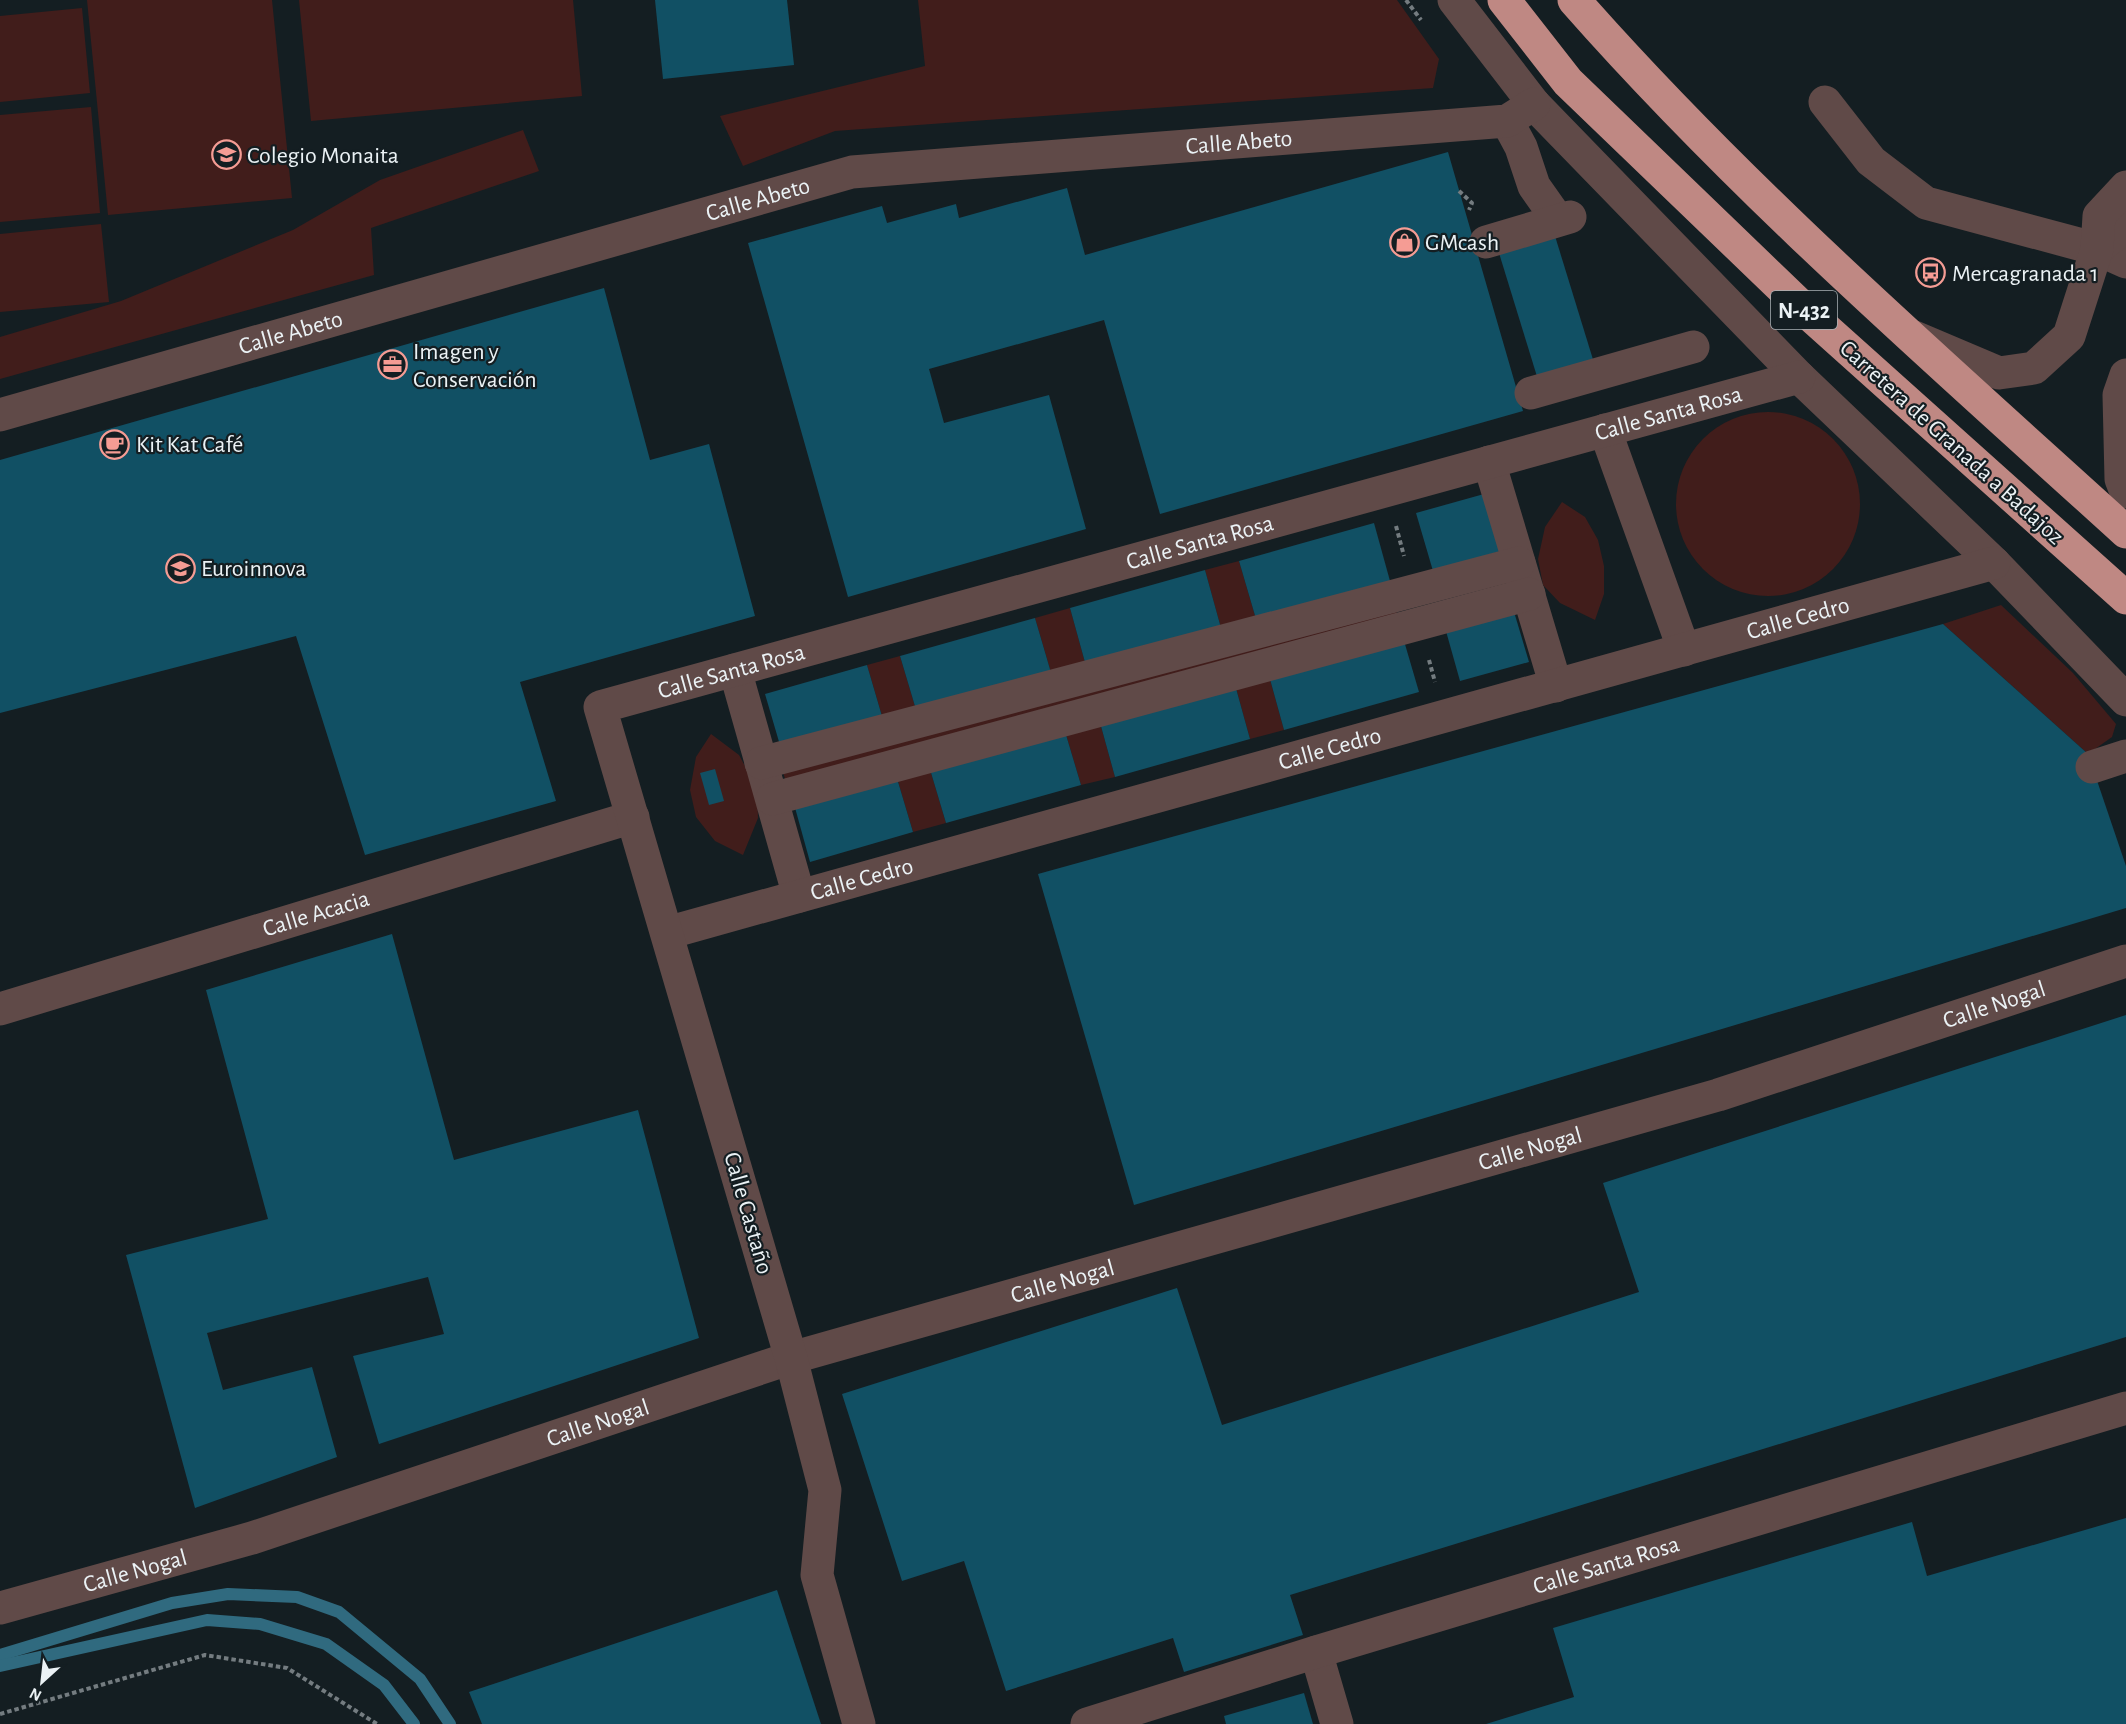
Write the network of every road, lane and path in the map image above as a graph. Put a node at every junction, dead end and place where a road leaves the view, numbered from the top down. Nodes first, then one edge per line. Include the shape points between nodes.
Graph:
1 (1454, 0) edge
2 (1504, 0) edge
3 (1574, 0) edge
4 (1826, 102) dead end
5 (1521, 112) junction
6 (2126, 187) edge
7 (1459, 191) dead end
8 (1472, 203) dead end
9 (2126, 226) edge
10 (1486, 242) dead end
11 (2112, 256) edge
12 (1912, 336) junction
13 (1693, 347) dead end
14 (2126, 375) edge
15 (1799, 377) junction
16 (1531, 393) dead end
17 (0, 415) edge
18 (1605, 430) junction
19 (1489, 462) junction
20 (2126, 492) edge
21 (2126, 532) edge
22 (1519, 563) junction
23 (1994, 564) junction
24 (1529, 594) junction
25 (2126, 598) edge
26 (1684, 650) junction
27 (735, 670) junction
28 (1556, 686) junction
29 (2126, 700) edge
30 (600, 708) joint
31 (2126, 756) edge
32 (761, 763) junction
33 (2092, 767) dead end
34 (772, 799) junction
35 (633, 817) junction
36 (799, 896) junction
37 (667, 933) junction
38 (2126, 961) edge
39 (0, 1009) edge
40 (791, 1358) junction
41 (2126, 1408) edge
42 (0, 1608) edge
43 (1316, 1652) junction
44 (0, 1714) edge
45 (377, 1724) edge
46 (859, 1724) edge
47 (1087, 1724) edge
48 (1337, 1724) edge

1 - 5 street
2 - 25 highway, Carretera de Granada a Badajoz / N-432 via 1568,82 1800,305
3 - 12 highway, Carretera de Granada a Badajoz / N-432 via 1620,52 1810,244
4 - 11 street via 1871,161 1926,203
5 - 10 street via 1521,147 1534,186 1564,219
5 - 15 street
5 - 17 street, Calle Abeto via 852,172
6 - 11 street via 2099,216
7 - 8 path
9 - 11 street
11 - 12 street via 2069,336 2034,368 1999,373
12 - 21 highway, Carretera de Granada a Badajoz / N-432
13 - 16 street
14 - 20 street via 2119,394 2121,479
15 - 18 street, Calle Santa Rosa
15 - 23 street
18 - 19 street, Calle Santa Rosa
18 - 26 street
19 - 22 street
19 - 27 street, Calle Santa Rosa
22 - 24 street
22 - 32 street
23 - 26 street, Calle Cedro
23 - 29 street
24 - 28 street
24 - 34 street
26 - 28 street, Calle Cedro
27 - 30 street, Calle Santa Rosa
27 - 32 street
28 - 36 street, Calle Cedro
30 - 35 street, Calle Castaño
31 - 33 street
32 - 34 street
34 - 36 street
35 - 37 street, Calle Castaño
35 - 39 street, Calle Acacia
36 - 37 street, Calle Cedro
37 - 40 street, Calle Castaño
38 - 40 street, Calle Nogal via 1718,1095
40 - 42 street, Calle Nogal via 252,1538
40 - 46 street, Calle Castaño via 825,1490 817,1575
41 - 43 street, Calle Santa Rosa
43 - 47 street, Calle Santa Rosa
43 - 48 street
44 - 45 path via 205,1655 287,1668

